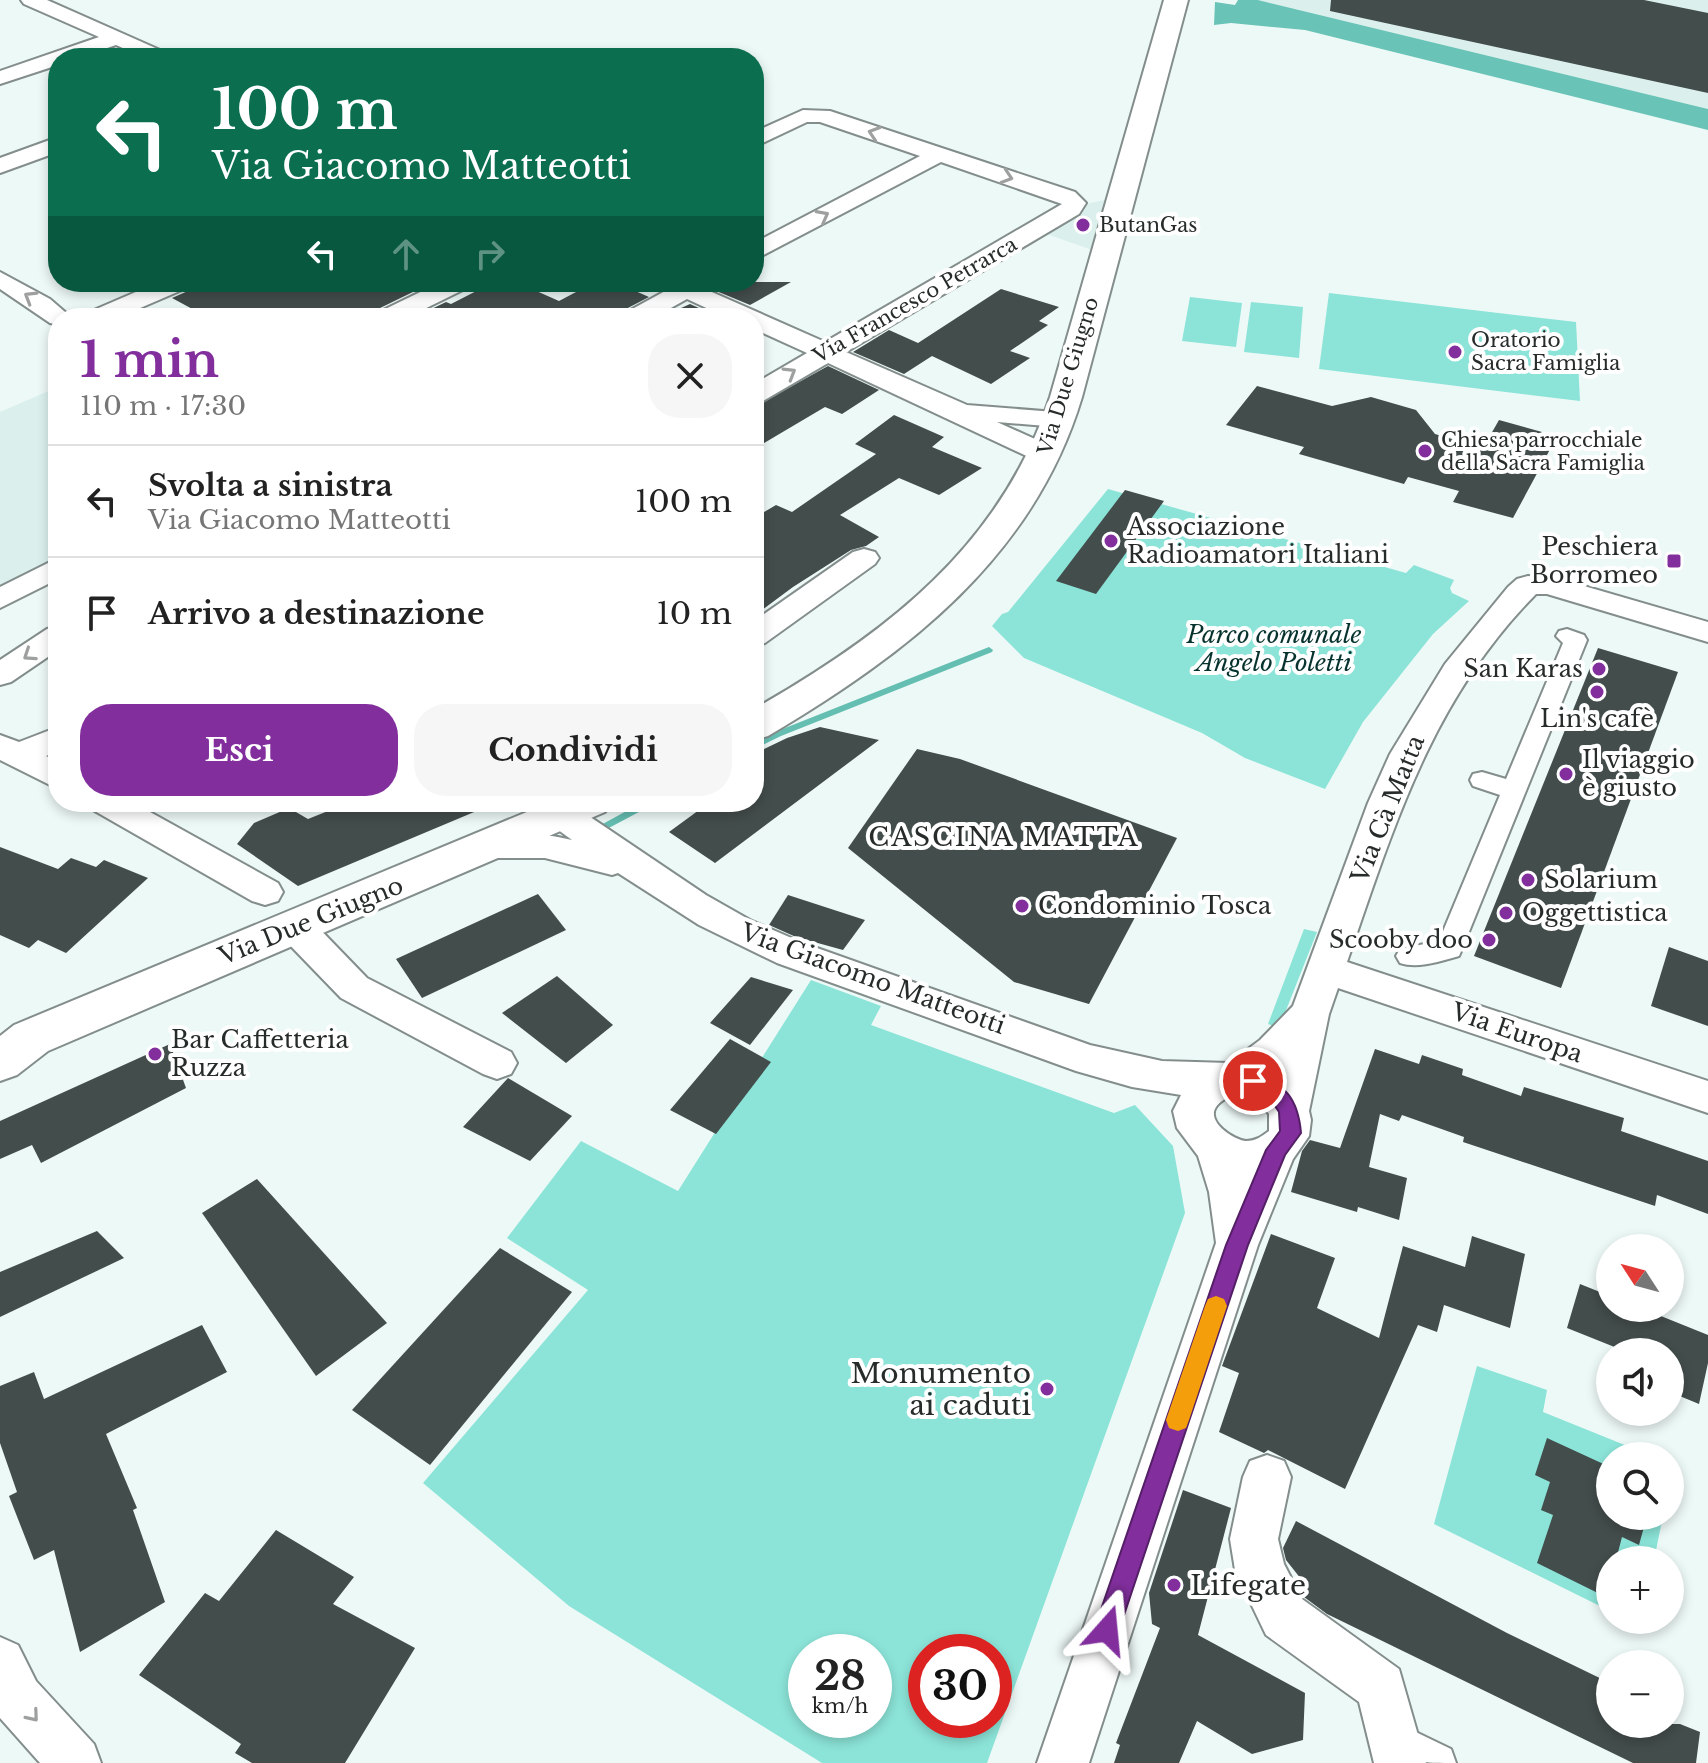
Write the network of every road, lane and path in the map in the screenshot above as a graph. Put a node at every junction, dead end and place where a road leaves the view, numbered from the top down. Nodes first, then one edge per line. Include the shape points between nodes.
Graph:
1 (31, 0) edge
2 (1176, 0) edge
3 (117, 38) junction
4 (88, 48) edge
5 (140, 48) edge
6 (0, 62) edge
7 (48, 62) edge
8 (10, 75) edge
9 (764, 136) edge
10 (48, 148) edge
11 (938, 155) junction
12 (0, 166) edge
13 (764, 248) edge
14 (0, 279) edge
15 (157, 292) edge
16 (439, 292) edge
17 (674, 292) edge
18 (699, 292) edge
19 (119, 308) edge
20 (407, 308) edge
21 (649, 308) edge
22 (730, 308) edge
23 (48, 309) edge
24 (764, 324) edge
25 (826, 352) junction
26 (764, 389) edge
27 (958, 411) junction
28 (1058, 419) junction
29 (1045, 454) junction
30 (864, 558) dead end
31 (48, 573) edge
32 (0, 599) edge
33 (764, 629) edge
34 (1708, 632) edge
35 (1567, 636) dead end
36 (48, 643) edge
37 (0, 675) edge
38 (764, 721) edge
39 (48, 740) edge
40 (9, 750) edge
41 (48, 771) edge
42 (1482, 780) dead end
43 (1514, 791) junction
44 (123, 812) edge
45 (567, 812) edge
46 (580, 812) edge
47 (490, 846) junction
48 (641, 871) junction
49 (265, 892) dead end
50 (295, 927) junction
51 (1410, 956) dead end
52 (1326, 969) junction
53 (1310, 1014) junction
54 (10, 1047) edge
55 (497, 1063) dead end
56 (1114, 1067) junction
57 (1229, 1080) junction
58 (1708, 1097) edge
59 (1289, 1110) junction
60 (1205, 1134) junction
61 (1276, 1150) junction
62 (1237, 1245) junction
63 (1267, 1477) dead end
64 (0, 1663) edge
65 (1411, 1756) edge
66 (75, 1763) edge
67 (1063, 1763) edge

1 - 3 street
2 - 28 main road, Via Due Giugno
3 - 4 street
3 - 5 street
6 - 8 street
7 - 8 street
11 -> 9 street via 810,115
10 - 12 street
13 -> 11 street
11 -> 25 street, Via Francesco Petrarca via 1075,203
23 -> 14 street
15 - 19 street
16 - 20 street
17 - 21 street
18 - 22 street
24 - 25 street
26 -> 25 street, Via Francesco Petrarca
25 - 27 street
27 - 28 street
27 - 29 street
28 - 29 main road, Via Due Giugno
29 - 38 main road, Via Due Giugno via 1004,522 948,586 846,670
30 - 33 street
31 - 32 street
34 - 52 street, Via Cà Matta via 1549,585 1528,585 1456,671 1407,754
35 - 43 street via 1576,640
36 -> 37 street
39 - 40 street
40 - 41 street
42 - 43 street
43 - 51 street via 1449,949
44 - 49 street
45 - 47 main road, Via Due Giugno
46 - 48 street, Via Giacomo Matteotti
47 - 48 street, Via Giacomo Matteotti via 545,846
47 - 50 main road, Via Due Giugno
48 - 56 street, Via Giacomo Matteotti via 712,916 771,944
50 - 54 main road, Via Due Giugno
50 - 55 street via 354,988
52 - 53 street, Via Cà Matta
52 - 58 street, Via Europa
53 - 57 street, Via Cà Matta via 1274,1051
53 - 59 street, Via Cà Matta
56 - 57 street, Via Giacomo Matteotti via 1169,1078
56 - 60 street, Via Giacomo Matteotti via 1161,1093
57 - 59 street, Via Giacomo Matteotti via 1268,1088
57 - 60 street via 1198,1096 1194,1107
59 - 61 street via 1290,1133
60 - 61 street, Via Giacomo Matteotti via 1247,1158
60 - 62 street via 1230,1192
61 - 62 street
62 - 67 street
63 - 65 street via 1254,1539 1260,1570 1284,1617 1381,1687
64 -> 66 street via 18,1699

